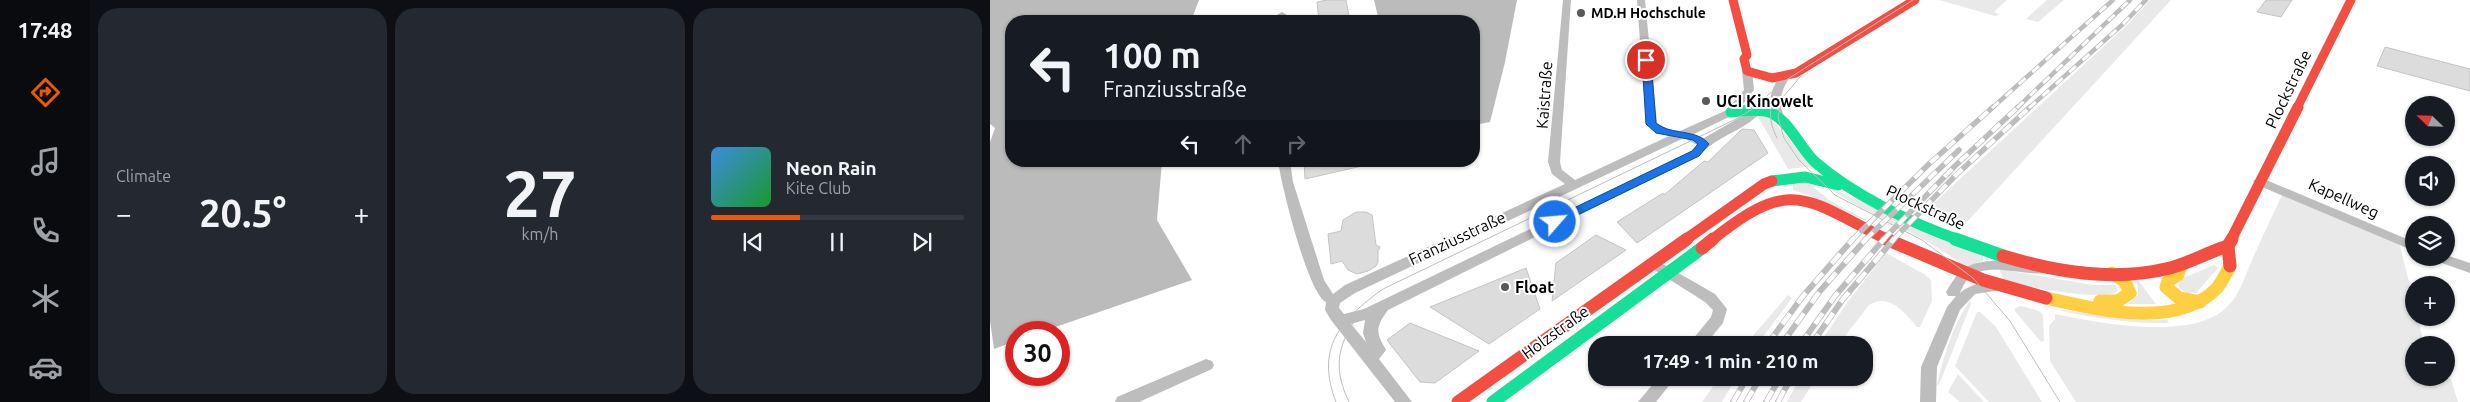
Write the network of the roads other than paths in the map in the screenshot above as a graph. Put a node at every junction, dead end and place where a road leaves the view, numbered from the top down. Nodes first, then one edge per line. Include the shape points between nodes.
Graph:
1 (1567, 0) edge
2 (1641, 0) edge
3 (1733, 0) edge
4 (1913, 0) edge
5 (2340, 0) edge
6 (2351, 0) edge
7 (2345, 13) junction
8 (1747, 55) junction
9 (1747, 71) junction
10 (1785, 76) junction
11 (1758, 110) junction
12 (1731, 112) junction
13 (1780, 118) junction
14 (1681, 135) junction
15 (1704, 144) junction
16 (1285, 167) edge
17 (2259, 181) junction
18 (1573, 184) junction
19 (1852, 191) junction
20 (2405, 243) edge
21 (2228, 246) junction
22 (1653, 262) junction
23 (2455, 263) edge
24 (1936, 264) junction
25 (2181, 264) junction
26 (2470, 268) edge
27 (2053, 269) junction
28 (1668, 272) junction
29 (2112, 273) junction
30 (1964, 275) junction
31 (2000, 286) junction
32 (1394, 299) junction
33 (1334, 300) junction
34 (1954, 300) junction
35 (2201, 303) junction
36 (2094, 306) junction
37 (1336, 316) junction
38 (1704, 336) edge
39 (1371, 360) junction
40 (1206, 365) dead end
41 (1660, 386) edge
42 (1123, 402) edge
43 (1404, 402) edge
44 (1458, 402) edge
45 (1493, 402) edge
46 (1646, 402) edge
47 (1928, 402) edge

1 - 18 street, Kaistraße via 1554,162 1556,171
2 - 14 street via 1652,124 1660,130
3 - 8 main road
4 - 10 main road
5 - 7 main road
6 - 7 main road, Plockstraße
7 - 17 main road, Plockstraße
8 - 9 main road via 1744,59
8 - 10 main road via 1761,70
9 - 10 main road via 1772,80
9 - 12 street, Franziusstraße via 1749,90
10 - 13 street via 1773,98
11 - 12 main road, Franziusstraße
11 - 13 main road
11 - 15 street, Franziusstraße
12 - 14 street, Franziusstraße
13 - 19 main road, Plockstraße via 1811,158
14 - 15 street via 1697,138
14 - 18 street, Franziusstraße
15 - 32 street, Franziusstraße via 1696,153
16 - 33 street via 1286,182 1317,280 1325,296
17 - 20 street, Kapellweg
17 - 21 main road, Plockstraße
18 - 33 street, Franziusstraße via 1350,289
19 - 22 main road, Holzstraße via 1806,176 1771,181
19 - 27 main road, Plockstraße via 1966,244
21 - 25 main road, Plockstraße via 2213,249
21 - 35 main road, Plockstraße via 2230,265 2211,295
22 - 28 street
22 - 44 main road, Holzstraße
23 - 26 street
24 - 28 main road, Holzstraße via 1809,201 1788,197 1769,200 1759,206
24 - 30 main road
24 - 34 street via 1951,279
25 - 29 main road, Plockstraße
25 - 35 main road, Plockstraße via 2178,275 2168,281 2166,287 2179,298
27 - 29 main road, Plockstraße
27 - 30 street via 2029,270 1990,265 1977,267
28 - 38 street via 1710,298 1720,309 1718,319
28 - 45 main road, Holzstraße
29 - 36 main road via 2126,282 2130,293 2118,301 2102,300
30 - 31 main road
30 - 34 street
31 - 34 street via 1971,290
31 - 36 main road
32 - 37 street, Franziusstraße via 1350,320
32 - 39 street, Franziusstraße via 1370,324 1370,339 1378,350
33 - 37 street via 1331,306
34 - 47 street via 1929,367
35 - 36 main road via 2166,312 2131,312
37 - 39 street
39 - 43 street
40 - 42 street
41 - 46 street

